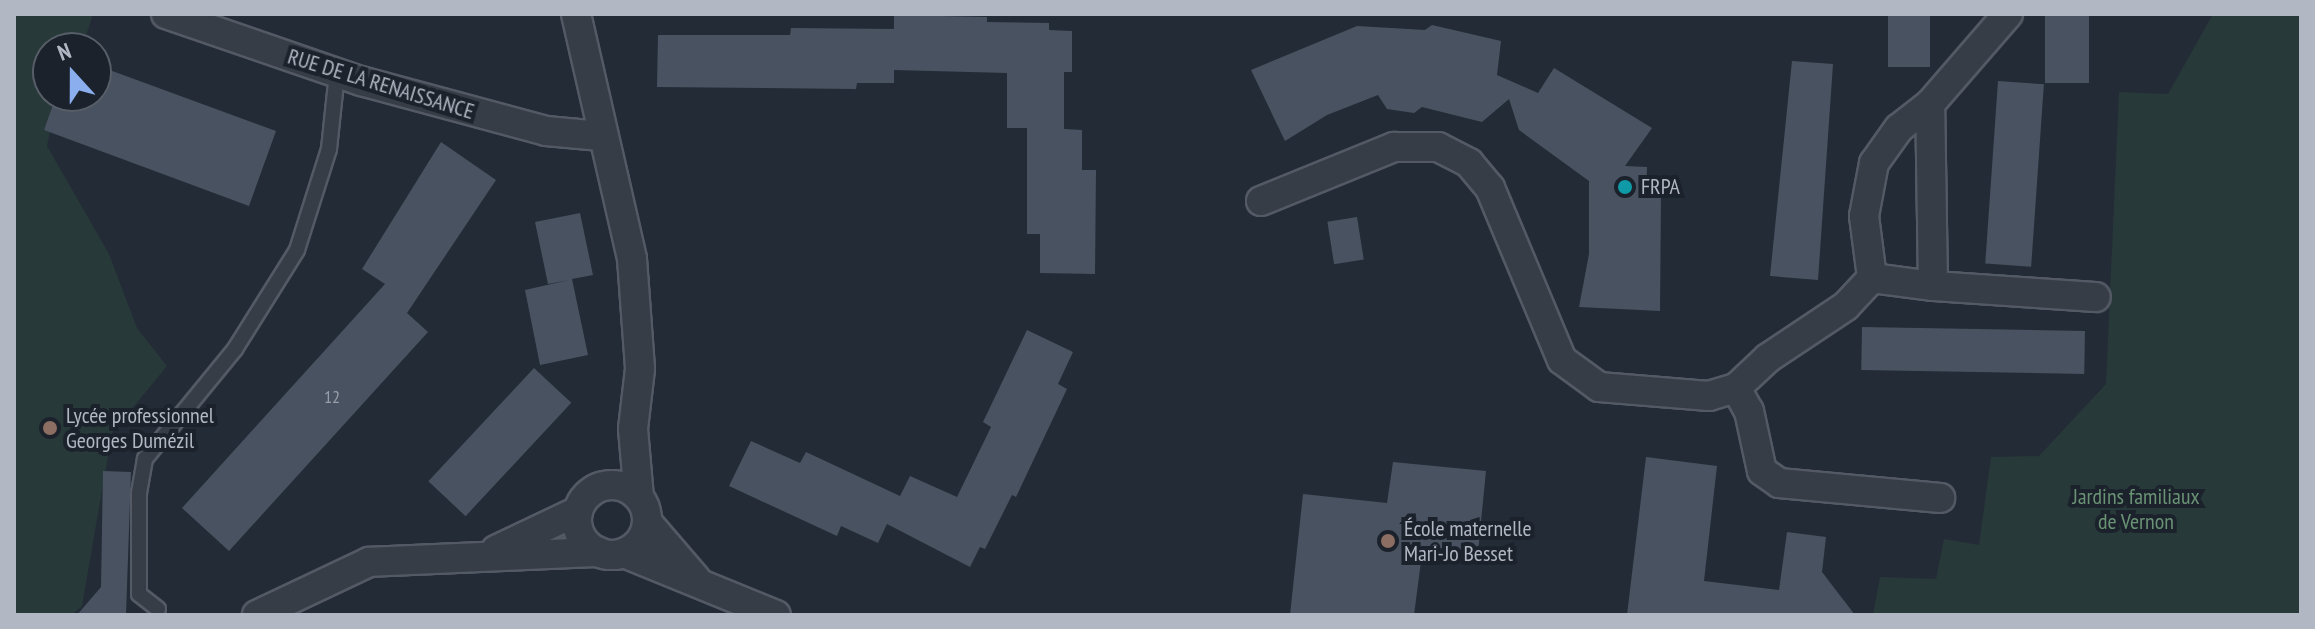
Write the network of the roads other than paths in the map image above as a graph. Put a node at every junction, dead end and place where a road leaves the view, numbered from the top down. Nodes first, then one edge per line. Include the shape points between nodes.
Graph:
1 (166, 14) edge
2 (576, 14) edge
3 (2008, 14) edge
4 (337, 73) junction
5 (1930, 104) junction
6 (601, 136) junction
7 (1261, 201) dead end
8 (1872, 278) junction
9 (1933, 286) junction
10 (2096, 297) dead end
11 (1736, 388) junction
12 (633, 429) junction
13 (1940, 498) dead end
14 (586, 500) junction
15 (643, 510) junction
16 (612, 553) junction
17 (485, 554) junction
18 (702, 586) junction
19 (158, 609) dead end
20 (257, 615) edge
21 (776, 615) edge

1 - 4 street, RUE DE LA RENAISSANCE
2 - 6 street
3 - 5 street
4 - 6 street, RUE DE LA RENAISSANCE via 546,131
4 - 19 lane via 329,149 297,250 235,349 145,459 139,493 139,594
5 - 8 street via 1899,128 1874,163 1864,216
5 - 9 street
6 - 12 street via 632,259 640,369
7 - 11 street via 1394,147 1438,147 1469,163 1490,188 1562,360 1599,387 1709,396
8 - 9 street
8 - 11 street via 1846,306 1768,358
9 - 10 street
11 - 13 street via 1749,411 1762,471 1779,483
12 - 14 street
12 - 15 street
14 - 15 street via 619,486
14 - 16 street via 579,531
14 - 17 street
15 - 16 street via 640,541
15 - 18 street
16 - 17 street
16 - 18 street
17 - 20 street via 369,562
18 - 21 street

